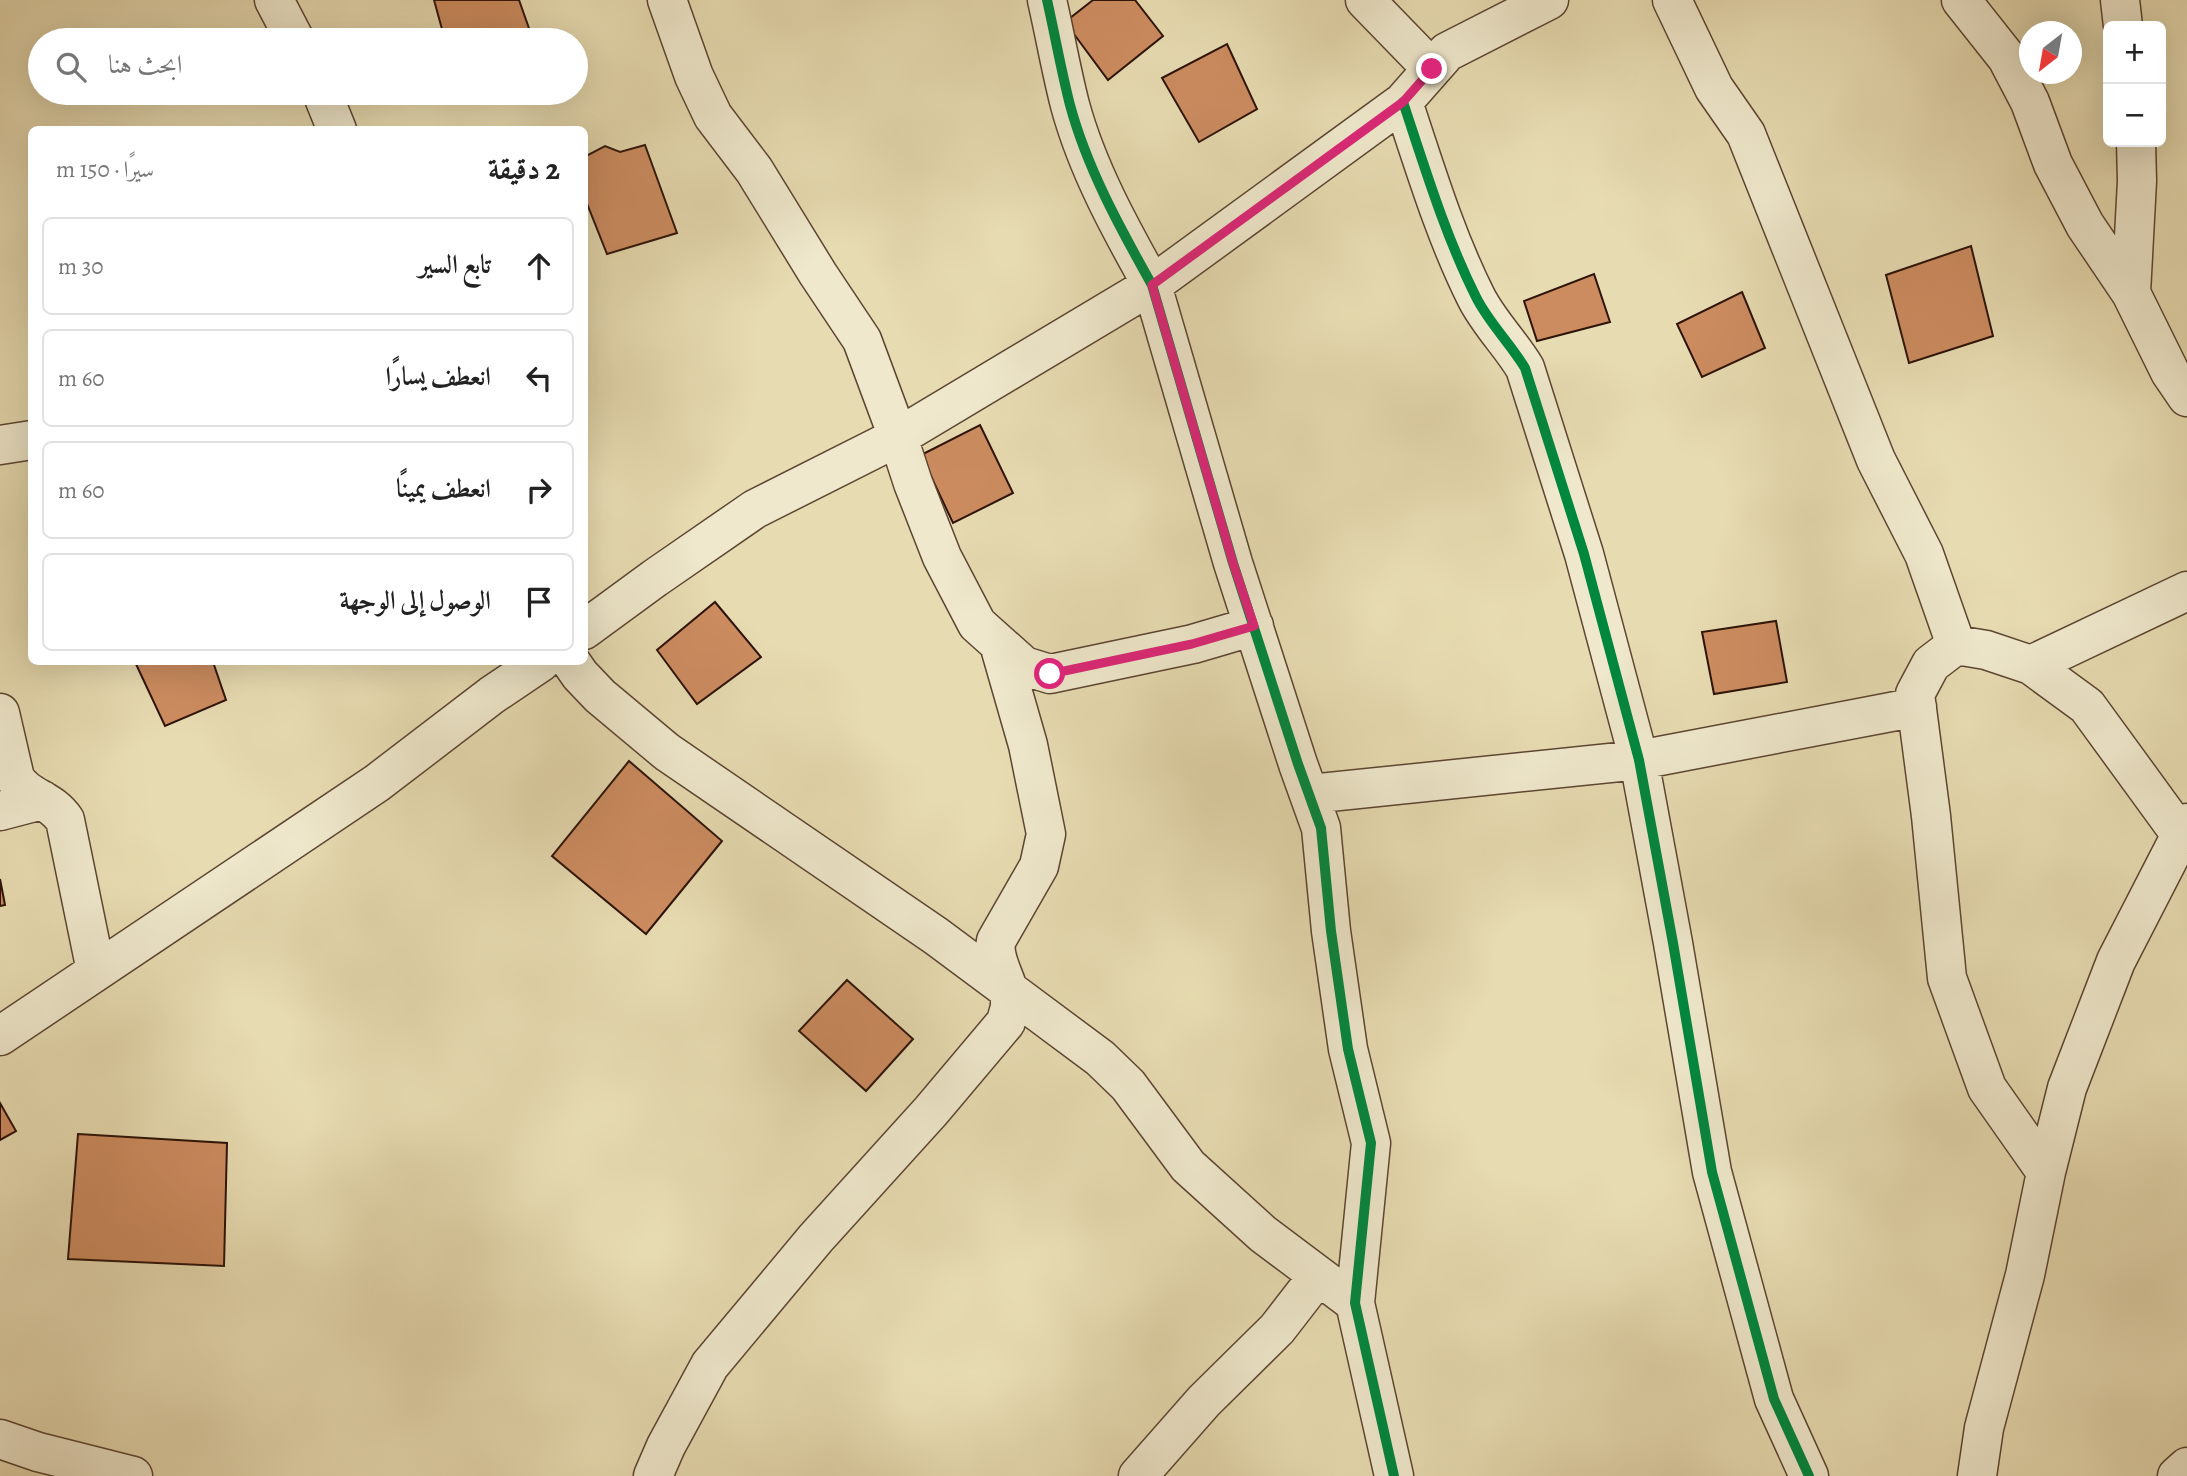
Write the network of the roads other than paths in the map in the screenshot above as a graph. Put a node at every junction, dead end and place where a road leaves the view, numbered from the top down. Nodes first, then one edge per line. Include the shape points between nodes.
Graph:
1 (274, 0) edge
2 (667, 0) edge
3 (1047, 0) edge
4 (1365, 0) edge
5 (1547, 0) edge
6 (1672, 0) edge
7 (1961, 0) edge
8 (2120, 0) edge
9 (2122, 21) edge
10 (289, 28) edge
11 (1432, 69) junction
12 (1403, 102) junction
13 (326, 105) edge
14 (335, 126) edge
15 (2136, 147) edge
16 (1152, 285) junction
17 (2131, 293) junction
18 (2187, 397) edge
19 (898, 437) junction
20 (28, 441) edge
21 (0, 445) edge
22 (2187, 591) edge
23 (1254, 626) junction
24 (588, 627) edge
25 (999, 643) junction
26 (1956, 645) junction
27 (537, 665) edge
28 (573, 665) edge
29 (2031, 665) junction
30 (1917, 707) junction
31 (0, 713) edge
32 (1639, 760) junction
33 (1310, 794) junction
34 (42, 800) junction
35 (0, 811) edge
36 (2184, 829) edge
37 (96, 971) junction
38 (1008, 992) junction
39 (0, 1036) edge
40 (2046, 1172) junction
41 (1318, 1276) junction
42 (1354, 1303) junction
43 (0, 1439) edge
44 (2187, 1467) edge
45 (133, 1476) edge
46 (653, 1476) edge
47 (1138, 1476) edge
48 (1394, 1476) edge
49 (1809, 1476) edge
50 (1977, 1476) edge
51 (2177, 1476) edge

1 - 10 street
2 - 19 street via 713,116 754,170 862,340
3 - 16 street via 1071,106 1094,172
4 - 11 street
5 - 11 street via 1447,52
6 - 26 street via 1714,88 1746,134 1876,460 1924,554
7 - 17 street via 2007,58 2085,225
8 - 9 street
11 - 12 street
12 - 16 street
12 - 32 street via 1439,211 1477,299 1525,368 1584,554
13 - 14 street
15 - 17 street
16 - 19 street
16 - 23 street
17 - 18 street
19 - 24 street via 755,509
19 - 25 street via 942,557 977,624
20 - 21 street
22 - 29 street
23 - 25 street via 1050,674 1024,666
23 - 33 street
25 - 38 street via 1028,746 1046,834 1039,866 996,941 995,953
26 - 29 street
26 - 30 street via 1931,664 1915,694
27 - 37 street via 377,783
28 - 38 street via 600,696 667,752 936,936
29 - 36 street via 2087,706
30 - 32 street
30 - 40 street via 1947,978 1987,1088
31 - 34 street via 15,778 19,786
32 - 33 street
32 - 49 street via 1712,1172 1774,1399
33 - 42 street via 1321,828 1348,1049 1371,1143
34 - 35 street
34 - 37 street via 65,820
36 - 40 street via 2116,961 2067,1088
37 - 39 street
38 - 41 street via 1100,1058 1128,1084 1188,1166
38 - 46 street via 1006,1022 709,1365
40 - 50 street via 2025,1275 1984,1428
41 - 42 street
41 - 47 street via 1276,1329
42 - 48 street
43 - 45 street
44 - 51 street

